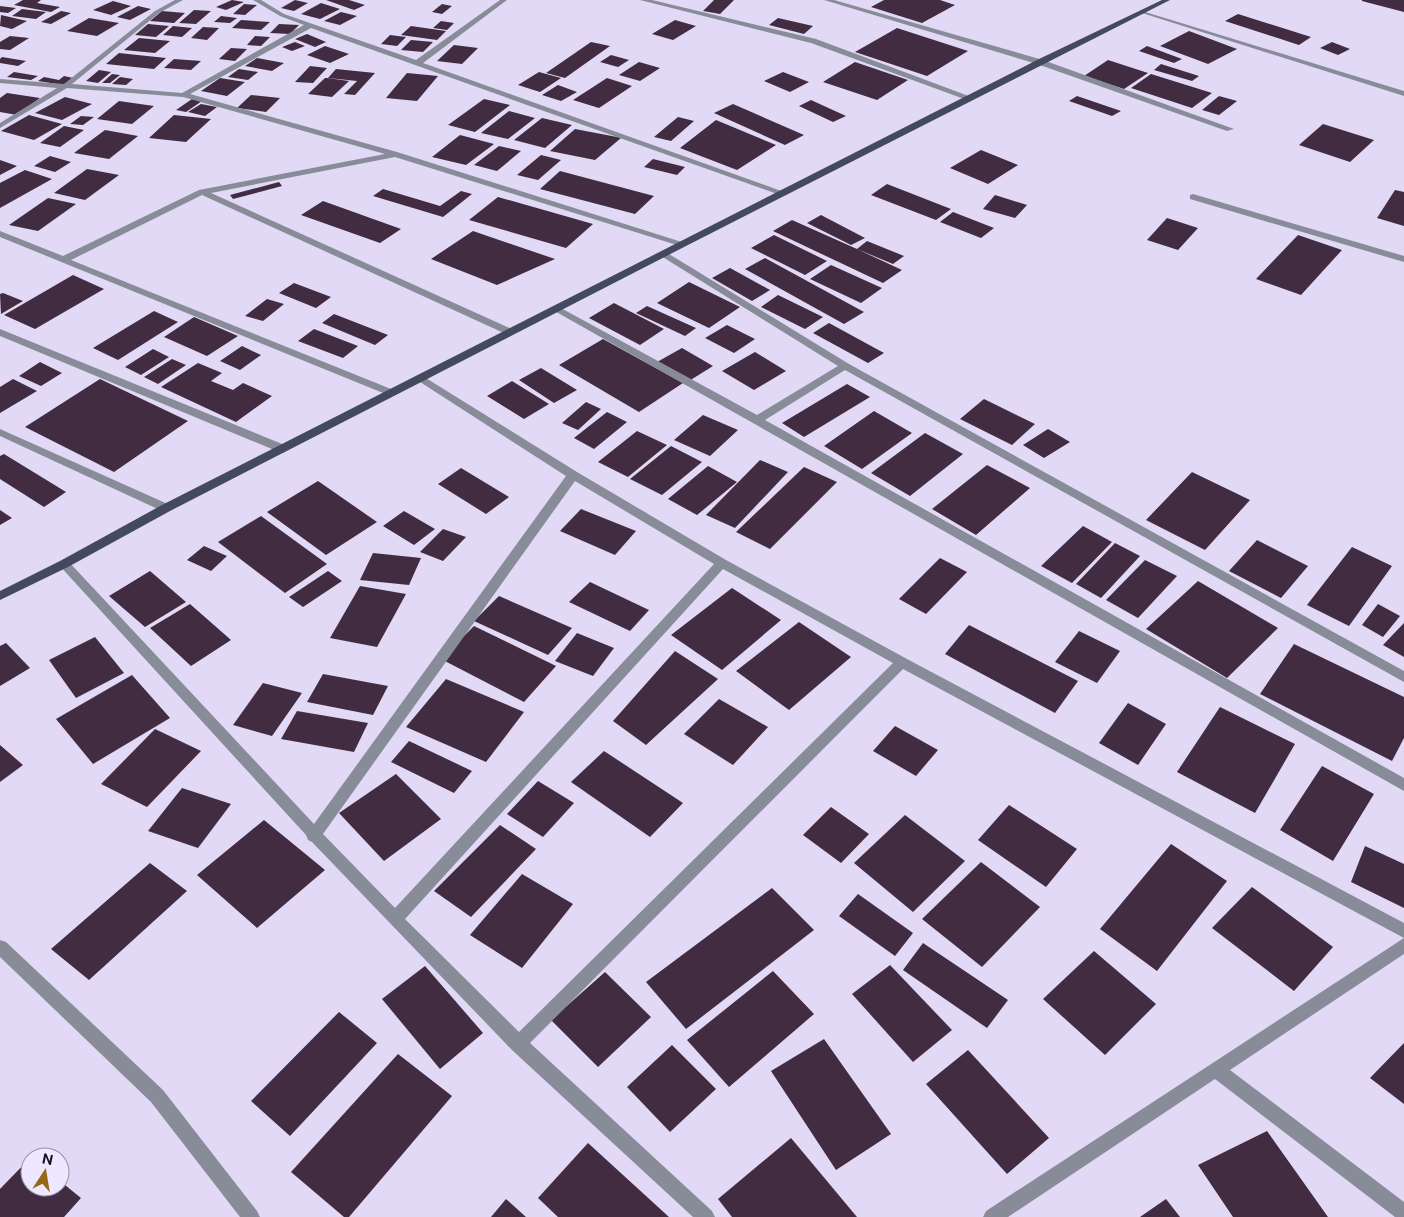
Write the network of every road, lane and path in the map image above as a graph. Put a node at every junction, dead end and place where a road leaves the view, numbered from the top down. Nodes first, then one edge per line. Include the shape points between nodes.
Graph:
1 (180, 0) edge
2 (256, 0) edge
3 (504, 0) edge
4 (643, 0) edge
5 (827, 0) edge
6 (1167, 0) edge
7 (1144, 12) junction
8 (310, 25) junction
9 (1040, 62) junction
10 (416, 64) junction
11 (0, 81) edge
12 (64, 87) junction
13 (1404, 94) edge
14 (183, 95) junction
15 (970, 98) junction
16 (0, 126) edge
17 (1230, 129) dead end
18 (394, 154) junction
19 (202, 192) junction
20 (783, 193) junction
21 (1193, 197) dead end
22 (0, 234) edge
23 (683, 244) junction
24 (664, 254) junction
25 (65, 259) junction
26 (1404, 259) edge
27 (556, 309) junction
28 (0, 332) edge
29 (510, 332) junction
30 (845, 366) junction
31 (421, 378) junction
32 (392, 392) junction
33 (757, 420) junction
34 (0, 432) edge
35 (283, 449) junction
36 (573, 475) junction
37 (166, 508) junction
38 (722, 563) junction
39 (64, 564) junction
40 (0, 596) edge
41 (902, 662) junction
42 (1404, 677) edge
43 (1404, 785) edge
44 (313, 836) junction
45 (395, 919) junction
46 (1404, 931) edge
47 (1404, 945) edge
48 (0, 947) edge
49 (518, 1044) junction
50 (1215, 1069) junction
51 (1404, 1213) edge
52 (251, 1217) edge
53 (706, 1217) edge
54 (992, 1217) edge

1 - 12 street via 157,12
2 - 8 street via 282,15
3 - 10 street
4 - 15 street via 813,41
5 - 9 street
6 - 7 main road
7 - 9 main road
7 - 13 street
8 - 10 street
8 - 14 street
9 - 15 main road
9 - 17 street
10 - 20 street
11 - 12 street
12 - 14 street
12 - 16 street
14 - 18 street
15 - 20 main road
18 - 19 street
18 - 23 street
19 - 25 street
19 - 29 street
20 - 23 main road
21 - 26 street
22 - 25 street
23 - 24 main road
24 - 27 main road
24 - 30 street
25 - 32 street
27 - 29 main road
27 - 33 street
28 - 35 street
29 - 31 main road
30 - 33 street
30 - 42 street
31 - 32 main road
31 - 36 street
32 - 35 main road
33 - 43 street
34 - 37 street
35 - 37 main road
36 - 38 street
36 - 44 street
37 - 39 main road
38 - 41 street
38 - 45 street
39 - 40 main road
39 - 44 street
41 - 46 street
41 - 49 street
44 - 45 street
45 - 49 street
47 - 50 street
48 - 52 street via 157,1096
49 - 53 street
50 - 51 street
50 - 54 street

